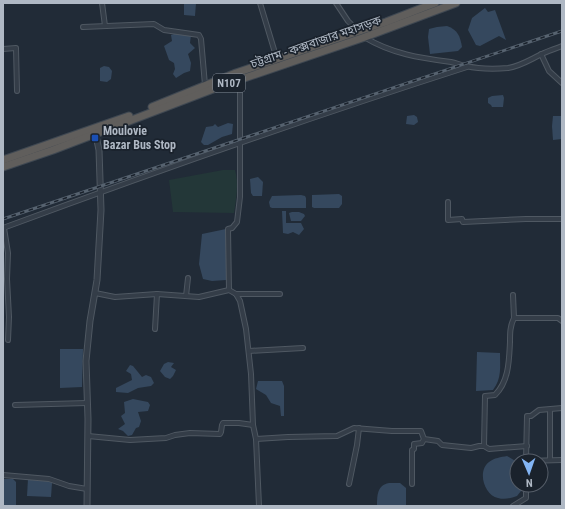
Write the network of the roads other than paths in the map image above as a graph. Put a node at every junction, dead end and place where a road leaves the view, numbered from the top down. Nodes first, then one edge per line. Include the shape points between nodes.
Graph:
1 (102, 3) edge
2 (260, 3) edge
3 (336, 3) edge
4 (435, 3) edge
5 (456, 3) edge
6 (423, 5) edge
7 (105, 26) junction
8 (83, 27) dead end
9 (358, 31) junction
10 (365, 37) junction
11 (562, 46) edge
12 (3, 49) edge
13 (541, 54) junction
14 (278, 63) junction
15 (467, 67) junction
16 (240, 80) junction
17 (562, 83) edge
18 (205, 85) junction
19 (16, 90) dead end
20 (95, 131) junction
21 (239, 143) junction
22 (3, 160) edge
23 (3, 167) edge
24 (101, 192) junction
25 (448, 202) dead end
26 (562, 219) edge
27 (3, 228) edge
28 (188, 278) dead end
29 (229, 290) junction
30 (95, 293) junction
31 (157, 294) junction
32 (236, 294) junction
33 (280, 294) dead end
34 (513, 295) dead end
35 (186, 296) junction
36 (514, 318) junction
37 (562, 321) edge
38 (155, 329) dead end
39 (8, 340) dead end
40 (303, 348) dead end
41 (249, 351) junction
42 (87, 403) junction
43 (15, 405) dead end
44 (562, 408) edge
45 (550, 410) junction
46 (253, 425) junction
47 (359, 428) junction
48 (88, 436) junction
49 (256, 439) junction
50 (424, 439) junction
51 (484, 446) junction
52 (527, 446) junction
53 (527, 453) edge
54 (550, 460) joint
55 (562, 460) edge
56 (3, 475) edge
57 (349, 484) dead end
58 (412, 484) dead end
59 (87, 489) junction
60 (526, 493) edge
61 (87, 506) edge
62 (259, 506) edge
63 (512, 506) edge

1 - 7 street
2 - 14 street
3 - 9 street
4 - 6 highway, চট্টগ্রাম - কক্সবাজার মহাসড়ক / N107
5 - 10 highway, চট্টগ্রাম - কক্সবাজার মহাসড়ক / N107
6 - 9 highway, চট্টগ্রাম - কক্সবাজার মহাসড়ক / N107
7 - 8 street
7 - 18 street via 154,24 164,30 200,35
9 - 10 street
9 - 14 highway, চট্টগ্রাম - কক্সবাজার মহাসড়ক / N107
10 - 14 highway, চট্টগ্রাম - কক্সবাজার মহাসড়ক / N107
10 - 15 street via 400,53 453,62
11 - 13 street
12 - 19 street via 16,48
13 - 15 street via 509,68
13 - 17 street via 549,71
14 - 16 highway, চট্টগ্রাম - কক্সবাজার মহাসড়ক / N107
14 - 18 highway, চট্টগ্রাম - কক্সবাজার মহাসড়ক / N107
15 - 21 street
16 - 20 highway, চট্টগ্রাম - কক্সবাজার মহাসড়ক / N107
16 - 21 street
18 - 20 highway, চট্টগ্রাম - কক্সবাজার মহাসড়ক / N107
20 - 22 highway, চট্টগ্রাম - কক্সবাজার মহাসড়ক / N107
20 - 23 highway, চট্টগ্রাম - কক্সবাজার মহাসড়ক / N107
20 - 24 street via 99,150
21 - 24 street
21 - 29 street via 240,197 237,222 228,229
24 - 27 street
24 - 30 street
25 - 26 street via 448,220 462,219 463,222 468,222
27 - 39 street via 8,253
28 - 35 street
29 - 32 street
29 - 35 street via 204,297
30 - 31 street via 115,297
30 - 42 street via 86,361
31 - 35 street
31 - 38 street
32 - 33 street
32 - 41 street via 240,301
34 - 36 street
36 - 37 street via 558,318
36 - 51 street via 510,324 507,373 500,390 495,395 485,396
40 - 41 street
41 - 46 street
42 - 43 street
42 - 48 street
44 - 45 street
45 - 52 street via 539,410 527,416
45 - 54 street
46 - 48 street via 223,423 220,434 190,433 161,438 130,440
46 - 49 street
47 - 49 street via 337,436
47 - 50 street via 421,431
47 - 57 street
48 - 59 street
49 - 62 street
50 - 51 street via 438,441 442,445 471,448
50 - 58 street via 422,443 414,444 412,450
51 - 52 street via 489,450
52 - 53 street
54 - 55 street
56 - 59 street via 49,479
59 - 61 street
60 - 63 street via 526,498

